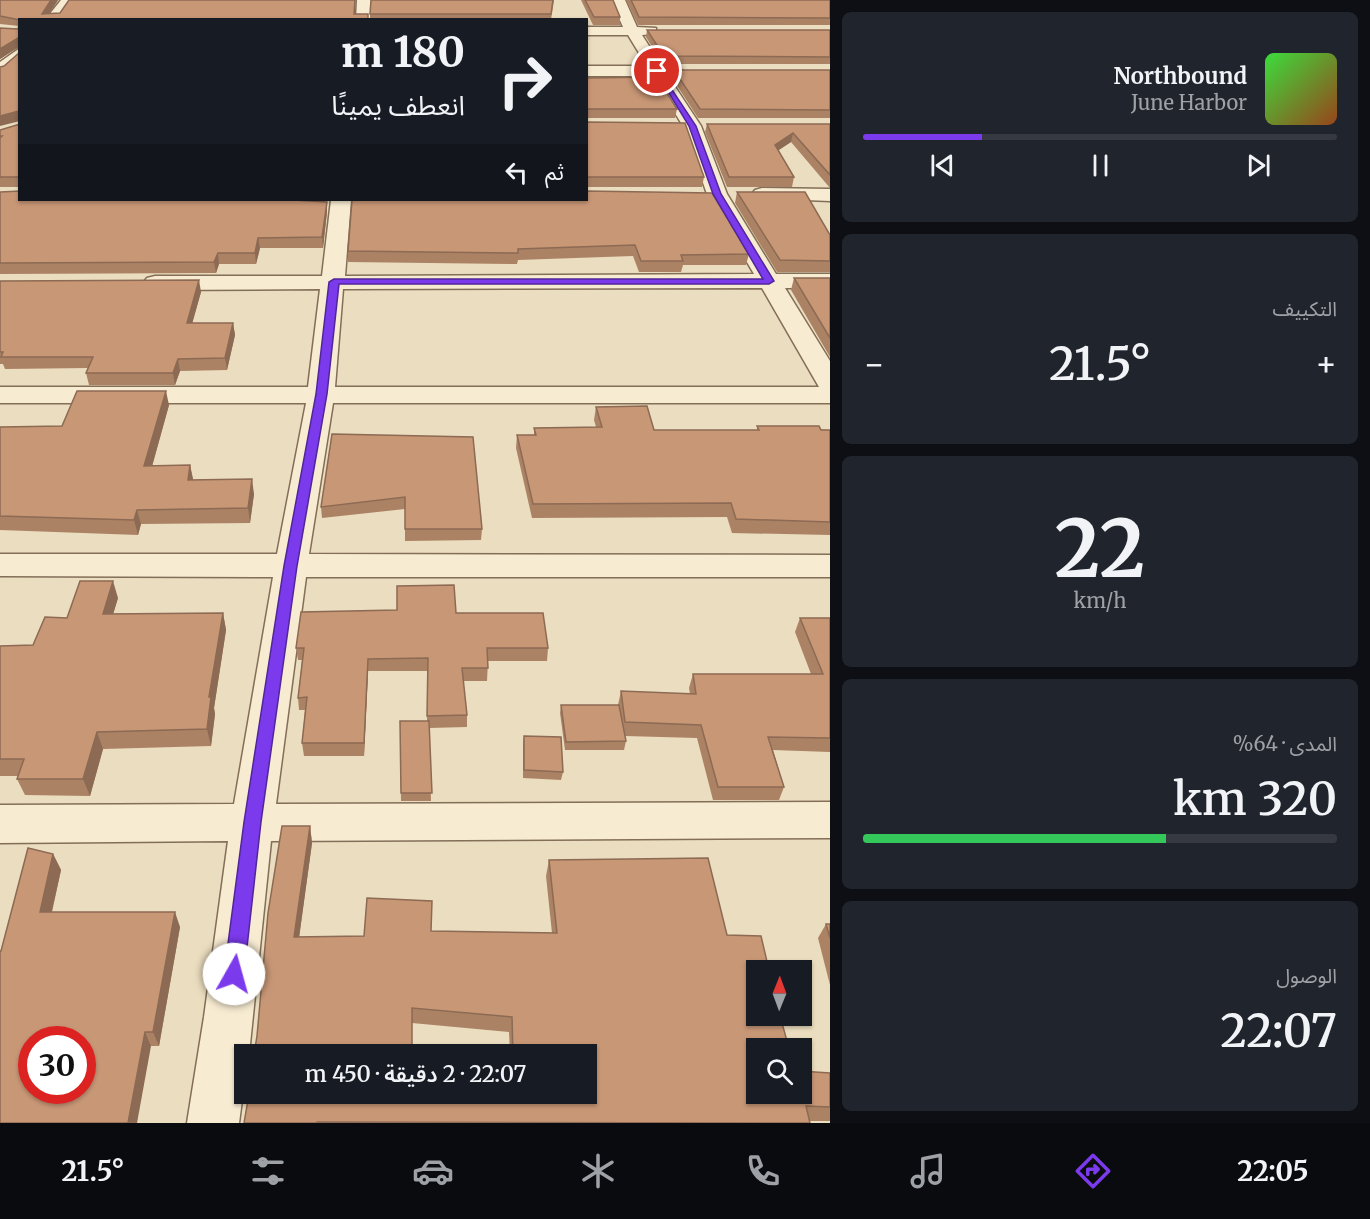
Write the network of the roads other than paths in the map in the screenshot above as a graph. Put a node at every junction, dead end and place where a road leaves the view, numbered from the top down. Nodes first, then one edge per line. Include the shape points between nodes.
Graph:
1 (68, 0) edge
2 (364, 0) edge
3 (618, 0) edge
4 (54, 18) edge
5 (363, 18) edge
6 (588, 31) edge
7 (632, 31) junction
8 (667, 31) edge
9 (18, 54) edge
10 (0, 71) edge
11 (588, 71) edge
12 (657, 71) junction
13 (692, 71) edge
14 (18, 72) edge
15 (669, 126) edge
16 (692, 126) junction
17 (715, 126) edge
18 (693, 194) edge
19 (717, 194) junction
20 (830, 195) edge
21 (340, 201) edge
22 (769, 281) junction
23 (830, 281) edge
24 (334, 282) junction
25 (131, 283) edge
26 (830, 383) edge
27 (321, 394) junction
28 (0, 395) edge
29 (830, 395) edge
30 (0, 565) edge
31 (291, 566) junction
32 (830, 566) edge
33 (830, 820) edge
34 (252, 822) junction
35 (0, 824) edge
36 (213, 1123) edge

1 - 4 street
2 - 5 street
3 - 7 street
6 - 7 street
7 - 8 street
7 - 12 street
9 - 10 street
10 - 14 street
11 - 12 street
12 - 13 street
12 - 16 street
15 - 16 street
16 - 17 street
16 - 19 street
18 - 19 street
19 - 20 street
19 - 22 street
21 - 24 street
22 - 23 street
22 - 24 street
22 - 26 street
24 - 25 street
24 - 27 street
27 - 28 street
27 - 29 street
27 - 31 street
30 - 31 street
31 - 32 street
31 - 34 street
33 - 34 street
34 - 35 street
34 - 36 street

